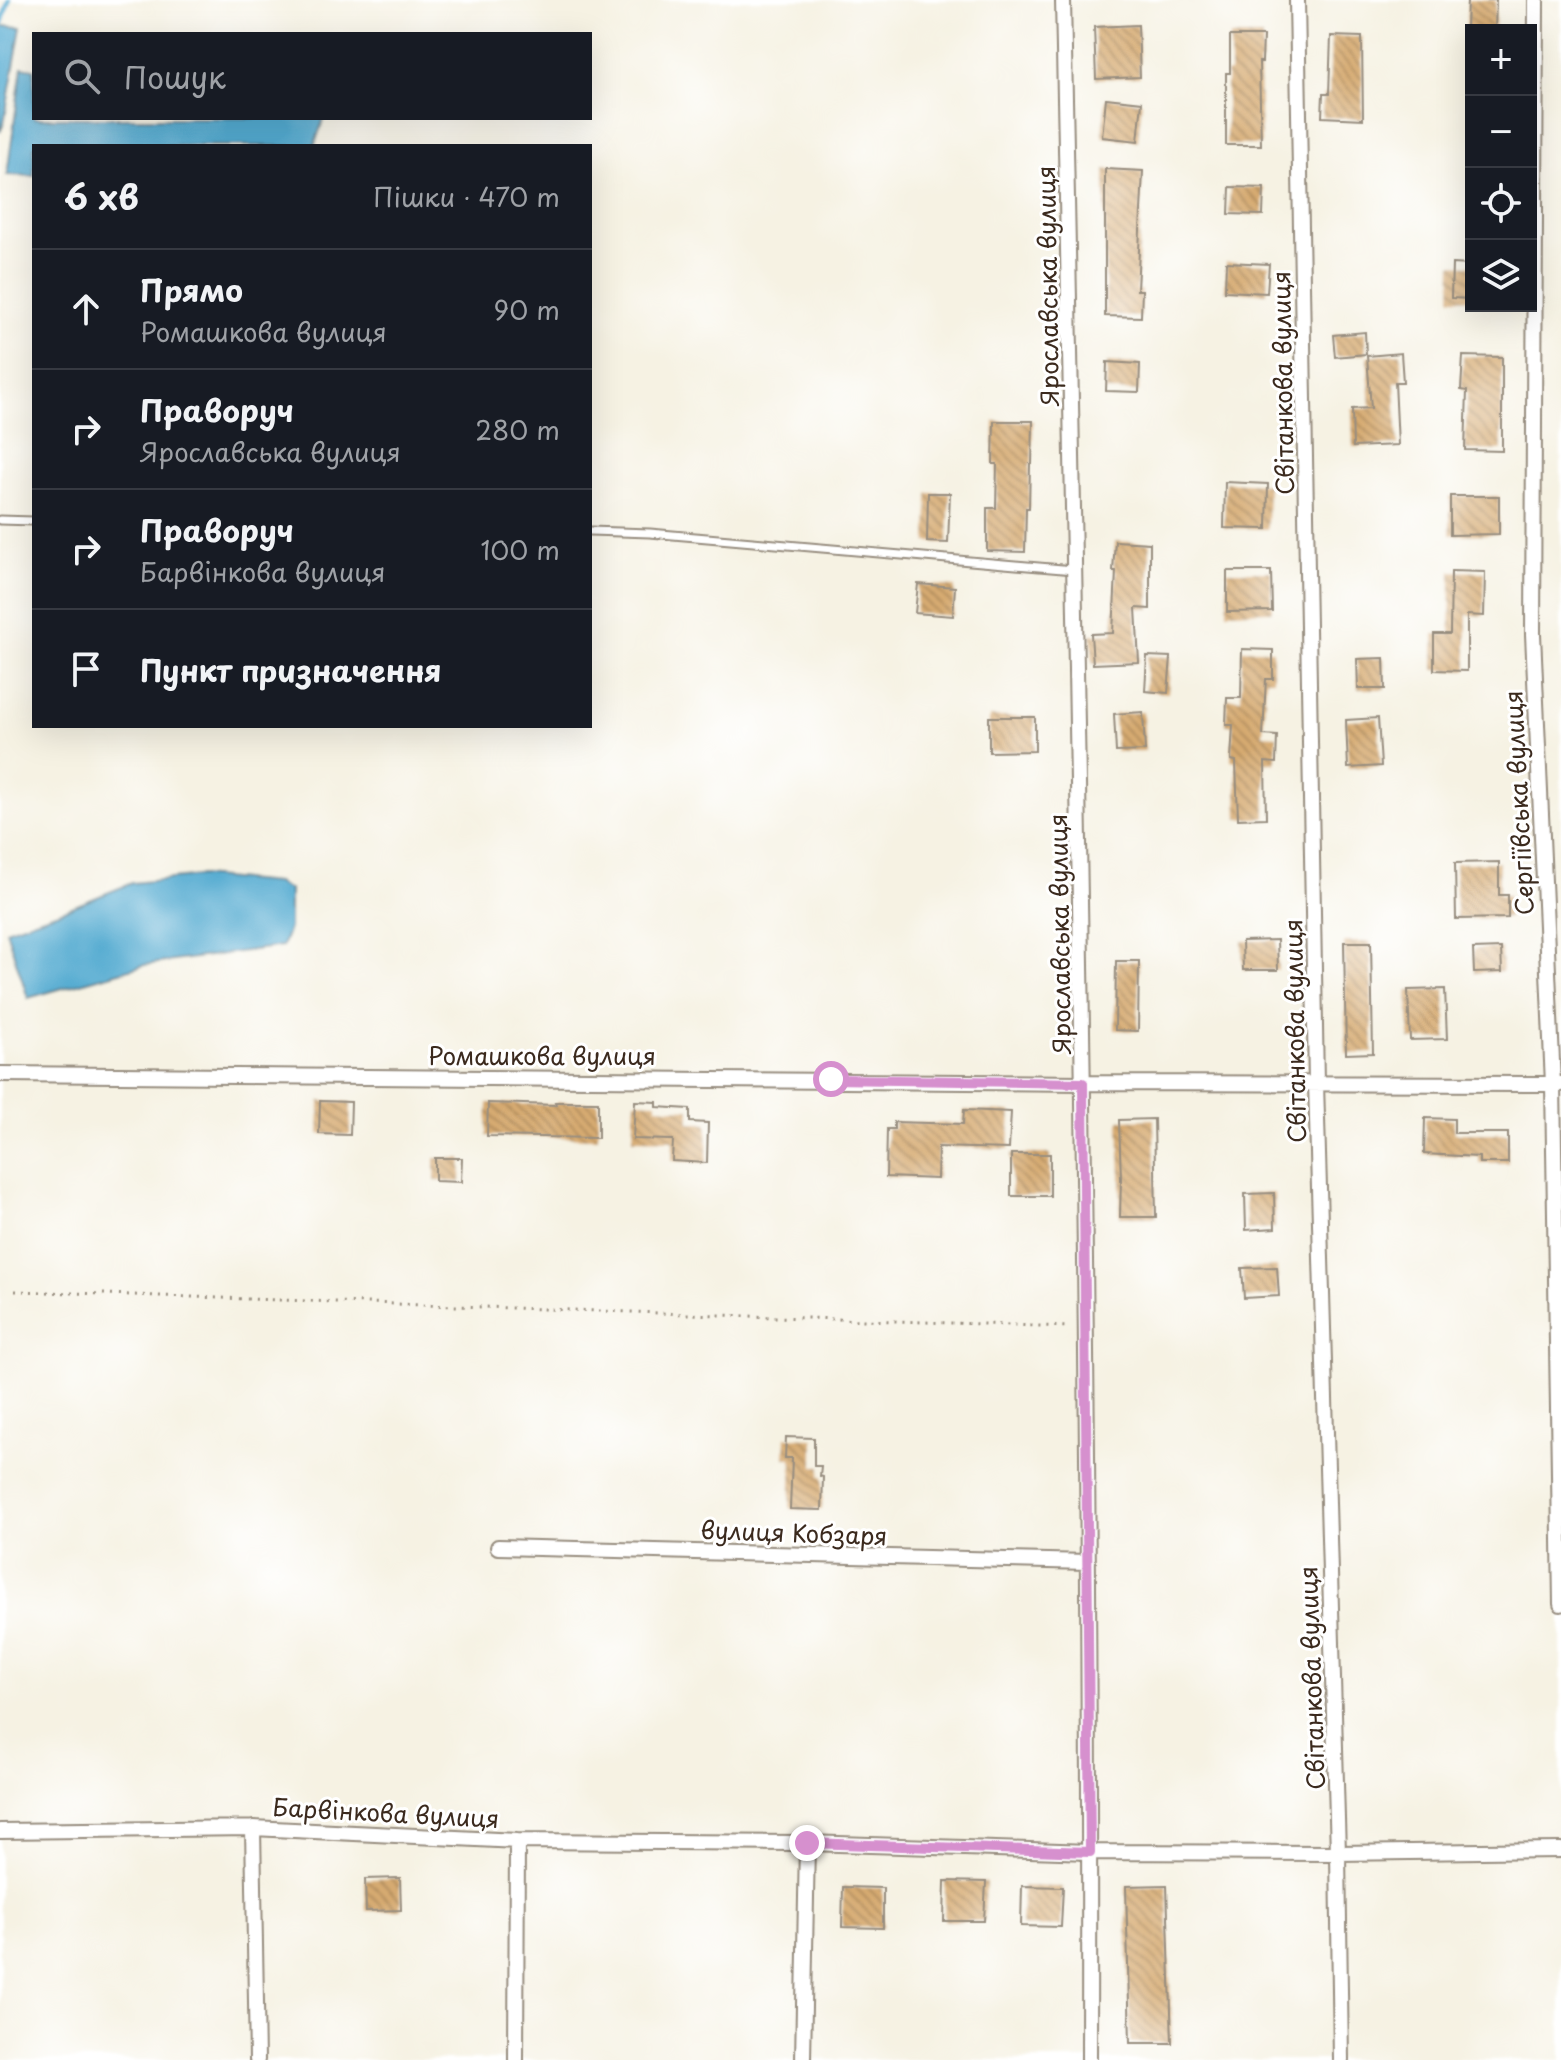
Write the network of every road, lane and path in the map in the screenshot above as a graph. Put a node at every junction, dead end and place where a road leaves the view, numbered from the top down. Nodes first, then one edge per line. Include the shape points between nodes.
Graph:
1 (1063, 0) edge
2 (1297, 0) edge
3 (1536, 0) edge
4 (0, 520) edge
5 (32, 521) edge
6 (592, 531) edge
7 (1074, 570) junction
8 (0, 1074) edge
9 (1083, 1083) junction
10 (1316, 1083) junction
11 (1557, 1084) edge
12 (15, 1291) dead end
13 (1086, 1328) junction
14 (498, 1547) dead end
15 (1088, 1562) junction
16 (1561, 1604) edge
17 (253, 1828) junction
18 (0, 1831) edge
19 (517, 1841) junction
20 (807, 1843) junction
21 (1561, 1850) edge
22 (1090, 1852) junction
23 (1338, 1853) junction
24 (257, 2060) edge
25 (516, 2060) edge
26 (803, 2060) edge
27 (1089, 2060) edge
28 (1341, 2060) edge

1 - 7 street, Ярославська вулиця
2 - 10 street, Світанкова вулиця
3 - 11 street, Сергіївська вулиця via 1533,634
4 - 5 lane
6 - 7 lane
7 - 9 street, Ярославська вулиця
8 - 9 street, Ромашкова вулиця
9 - 10 street, Ромашкова вулиця
9 - 13 street, Ярославська вулиця
10 - 11 street, Ромашкова вулиця
10 - 23 street, Світанкова вулиця
11 - 16 street, Сергіївська вулиця
12 - 13 path
13 - 15 street, Ярославська вулиця
14 - 15 street, вулиця Кобзаря
15 - 22 street, Ярославська вулиця
17 - 18 street, Барвінкова вулиця
17 - 19 street, Барвінкова вулиця
17 - 24 street, Барвінкова вулиця
19 - 20 street, Барвінкова вулиця
19 - 25 street, Барвінкова вулиця
20 - 22 street, Барвінкова вулиця
20 - 26 street
21 - 23 street, Барвінкова вулиця
22 - 23 street, Барвінкова вулиця
22 - 27 street, Ярославська вулиця
23 - 28 street, Світанкова вулиця

